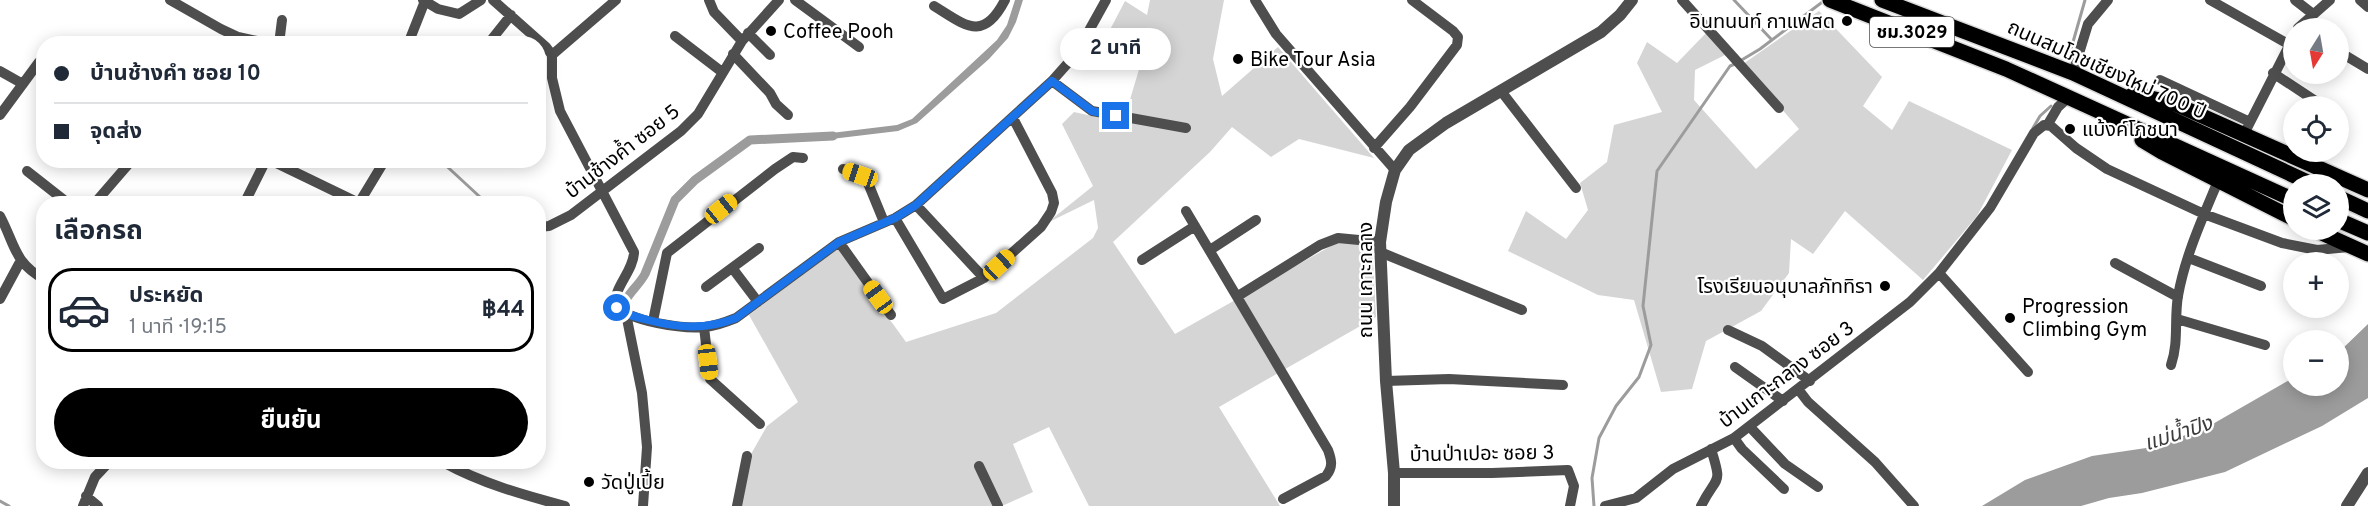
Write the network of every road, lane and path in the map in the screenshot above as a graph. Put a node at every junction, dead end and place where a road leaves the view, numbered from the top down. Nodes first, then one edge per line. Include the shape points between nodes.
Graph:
1 (170, 0) edge
2 (481, 0) edge
3 (493, 0) edge
4 (616, 0) edge
5 (709, 0) edge
6 (779, 0) edge
7 (795, 0) edge
8 (1005, 0) edge
9 (1106, 0) edge
10 (1255, 0) edge
11 (1412, 0) edge
12 (1632, 0) edge
13 (1682, 0) edge
14 (1882, 0) edge
15 (2108, 0) edge
16 (2210, 0) edge
17 (2295, 0) edge
18 (2330, 0) edge
19 (2360, 0) edge
20 (424, 1) edge
21 (1835, 2) edge
22 (934, 6) dead end
23 (2368, 7) edge
24 (2313, 14) junction
25 (511, 15) junction
26 (2309, 18) edge
27 (282, 21) dead end
28 (2283, 28) edge
29 (240, 36) edge
30 (280, 36) edge
31 (411, 36) edge
32 (494, 36) edge
33 (531, 36) edge
34 (675, 36) dead end
35 (745, 37) junction
36 (859, 47) dead end
37 (546, 50) edge
38 (734, 54) junction
39 (552, 55) junction
40 (770, 55) dead end
41 (2283, 56) edge
42 (2349, 58) edge
43 (36, 66) edge
44 (2368, 69) edge
45 (0, 71) edge
46 (722, 72) junction
47 (2073, 73) junction
48 (2273, 73) junction
49 (2160, 80) dead end
50 (1052, 81) junction
51 (23, 84) junction
52 (2100, 86) junction
53 (1501, 91) junction
54 (2308, 96) edge
55 (2069, 97) junction
56 (1779, 108) dead end
57 (0, 115) edge
58 (788, 115) dead end
59 (1013, 118) junction
60 (2048, 124) junction
61 (1186, 128) dead end
62 (2247, 128) junction
63 (1374, 148) junction
64 (803, 158) dead end
65 (125, 168) edge
66 (264, 168) edge
67 (285, 168) edge
68 (380, 168) edge
69 (843, 169) dead end
70 (1395, 170) junction
71 (27, 171) dead end
72 (2290, 174) edge
73 (2224, 176) junction
74 (1576, 188) dead end
75 (2368, 190) edge
76 (601, 191) junction
77 (59, 196) edge
78 (101, 196) edge
79 (248, 196) edge
80 (343, 196) edge
81 (365, 196) edge
82 (2283, 196) edge
83 (2349, 202) edge
84 (916, 205) junction
85 (1186, 211) dead end
86 (2368, 211) edge
87 (2283, 212) edge
88 (2204, 214) junction
89 (0, 216) edge
90 (895, 218) junction
91 (1256, 220) dead end
92 (884, 222) junction
93 (2349, 225) edge
94 (546, 226) edge
95 (1195, 226) junction
96 (2368, 233) edge
97 (2336, 240) edge
98 (839, 242) junction
99 (1380, 247) junction
100 (2350, 247) junction
101 (759, 248) dead end
102 (1210, 250) junction
103 (2368, 254) edge
104 (2189, 258) junction
105 (1142, 260) dead end
106 (20, 262) junction
107 (2115, 263) dead end
108 (733, 269) junction
109 (36, 273) edge
110 (1939, 273) junction
111 (984, 278) junction
112 (2261, 286) dead end
113 (706, 287) dead end
114 (1238, 296) junction
115 (2178, 297) junction
116 (0, 299) edge
117 (758, 302) junction
118 (1522, 310) dead end
119 (623, 312) junction
120 (891, 315) dead end
121 (2176, 319) junction
122 (653, 321) junction
123 (704, 327) junction
124 (1728, 330) dead end
125 (2265, 345) dead end
126 (2171, 365) dead end
127 (1735, 367) dead end
128 (2028, 372) dead end
129 (1386, 381) junction
130 (1810, 381) junction
131 (1563, 385) dead end
132 (1798, 389) junction
133 (1783, 401) junction
134 (760, 424) dead end
135 (1750, 427) junction
136 (1734, 438) junction
137 (1712, 449) junction
138 (747, 456) dead end
139 (979, 466) dead end
140 (102, 469) edge
141 (455, 469) edge
142 (1394, 473) junction
143 (2368, 473) edge
144 (1818, 487) dead end
145 (1784, 489) dead end
146 (1283, 499) dead end
147 (85, 503) edge
148 (2349, 505) edge
149 (98, 506) edge
150 (565, 506) edge
151 (643, 506) edge
152 (737, 506) edge
153 (998, 506) edge
154 (1395, 506) edge
155 (1570, 506) edge
156 (1605, 506) edge
157 (1701, 506) edge
158 (1914, 506) edge

1 - 29 street
2 - 20 street via 459,14
3 - 25 street
4 - 39 street
5 - 35 street via 714,12
6 - 35 street, บ้านช้างค้ำ ซอย 5
7 - 36 street
8 - 22 street via 998,14 980,27 971,28
9 - 50 street via 1076,54
10 - 63 street via 1276,34
11 - 63 street via 1453,31 1458,37 1457,45
12 - 53 street, ถนน เกาะกลาง via 1601,32
13 - 56 street
14 - 47 main road, ถนนสมโภชเชียงใหม่ 700 ปี / ชม.3029
15 - 47 street via 2088,24
16 - 28 street
17 - 24 street
18 - 24 street
19 - 23 street
20 - 31 street
21 - 55 main road, ถนนสมโภชเชียงใหม่ 700 ปี / ชม.3029
24 - 26 street
25 - 32 street
25 - 33 street
27 - 30 street
34 - 46 street
35 - 38 street, บ้านช้างค้ำ ซอย 5
35 - 40 street
37 - 39 street
38 - 46 street, บ้านช้างค้ำ ซอย 5
38 - 58 street
39 - 76 street via 552,78 560,111
41 - 48 street
42 - 44 street
43 - 51 street
45 - 51 street
46 - 76 street, บ้านช้างค้ำ ซอย 5 via 698,114 681,131
47 - 52 main road, ถนนสมโภชเชียงใหม่ 700 ปี / ชม.3029
48 - 54 street
48 - 62 street
49 - 62 street
50 - 59 street
50 - 61 street via 1092,111
51 - 57 street
52 - 62 main road via 2173,103
52 - 72 main road, ถนนสมโภชเชียงใหม่ 700 ปี / ชม.3029
53 - 70 street, ถนน เกาะกลาง via 1426,137 1409,150
53 - 74 street
55 - 60 street, บ้านเกาะกลาง ซอย 3
55 - 73 main road, ถนนสมโภชเชียงใหม่ 700 ปี / ชม.3029 via 2162,152
59 - 84 street
59 - 111 street via 1054,203 1041,226
60 - 88 street via 2107,169
60 - 110 street, บ้านเกาะกลาง ซอย 3 via 2034,133 1990,208
62 - 75 main road
63 - 70 street
64 - 122 street via 793,158 775,169 667,253
65 - 78 street
66 - 79 street
67 - 80 street
68 - 81 street
69 - 92 street via 860,175 868,183
70 - 99 street, ถนน เกาะกลาง
71 - 77 street
73 - 82 main road
73 - 87 main road
73 - 88 street
76 - 94 street, บ้านช้างค้ำ ซอย 5 via 559,222
76 - 119 street via 634,252 633,263 615,300
83 - 86 main road
84 - 90 street
84 - 111 street
85 - 95 street
88 - 100 street via 2282,243 2317,250
88 - 104 street
89 - 106 street
90 - 92 street
90 - 111 street via 943,299
91 - 102 street
92 - 98 street
93 - 96 main road
95 - 102 street
95 - 105 street
97 - 100 main road
98 - 117 street
98 - 120 street
99 - 114 street via 1338,238
99 - 118 street
99 - 129 street, ถนน เกาะกลาง
100 - 103 main road
101 - 108 street
102 - 114 street
104 - 112 street
104 - 115 street
106 - 109 street
106 - 116 street
107 - 115 street
108 - 113 street
108 - 117 street
110 - 128 street
110 - 130 street, บ้านเกาะกลาง ซอย 3 via 1910,302
114 - 146 street via 1332,461 1326,476
115 - 121 street
117 - 123 street via 736,318
119 - 122 street
119 - 151 street via 642,393 647,447
121 - 125 street
121 - 126 street
122 - 123 street
123 - 134 street via 710,380
124 - 130 street via 1762,346
127 - 133 street
129 - 131 street via 1449,379
129 - 142 street, ถนน เกาะกลาง
130 - 132 street, บ้านเกาะกลาง ซอย 3
132 - 133 street, บ้านเกาะกลาง ซอย 3
132 - 158 street via 1875,462
133 - 135 street, บ้านเกาะกลาง ซอย 3
135 - 136 street, บ้านเกาะกลาง ซอย 3
135 - 144 street via 1785,464
136 - 137 street, บ้านเกาะกลาง ซอย 3
136 - 145 street
137 - 156 street, บ้านเกาะกลาง ซอย 3 via 1673,469 1636,498
137 - 157 street via 1718,481
138 - 152 street
139 - 153 street
140 - 147 street
141 - 150 street via 498,487
142 - 154 street, ถนน เกาะกลาง
142 - 155 street, บ้านป่าเปอะ ซอย 3 via 1568,470 1574,486
143 - 148 street
147 - 149 street

